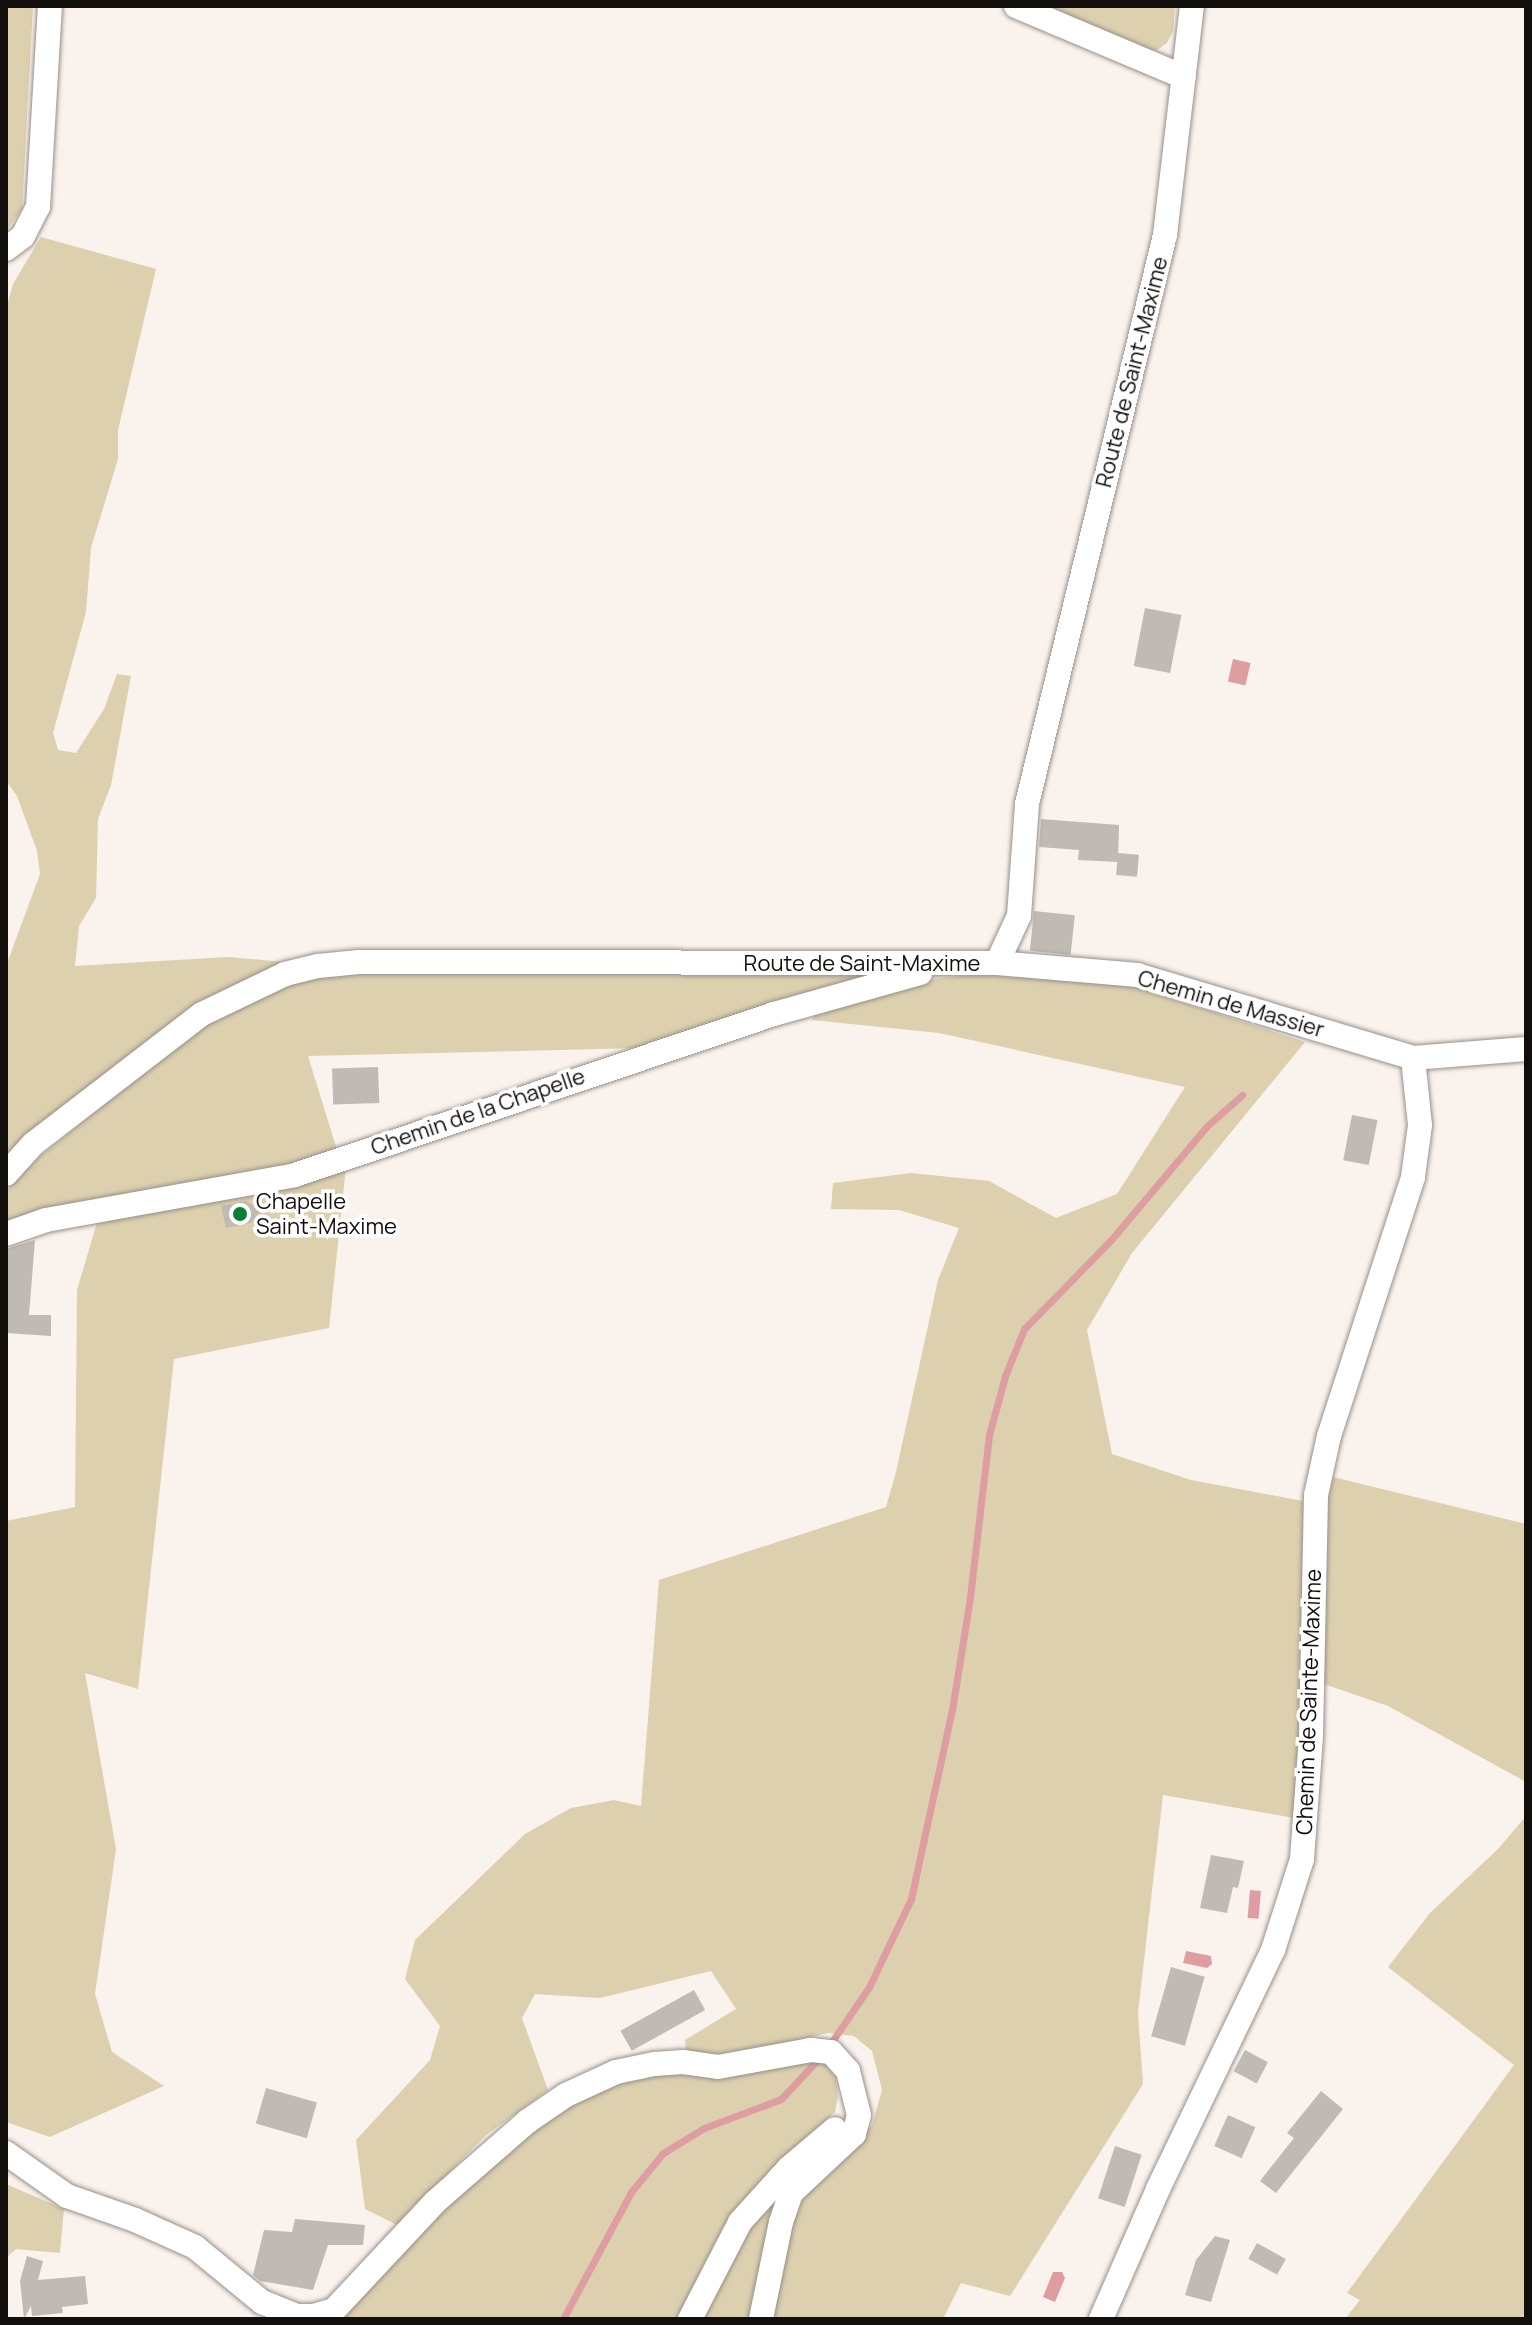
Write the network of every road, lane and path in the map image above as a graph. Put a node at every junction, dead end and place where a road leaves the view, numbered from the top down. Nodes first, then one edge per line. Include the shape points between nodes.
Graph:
1 (50, 6) edge
2 (1016, 6) edge
3 (1192, 6) edge
4 (1184, 77) junction
5 (6, 249) edge
6 (997, 963) junction
7 (945, 966) junction
8 (1526, 1049) edge
9 (1413, 1058) junction
10 (6, 1174) edge
11 (6, 1234) edge
12 (854, 2105) junction
13 (6, 2153) edge
14 (6, 2168) edge
15 (34, 2176) junction
16 (690, 2319) edge
17 (761, 2319) edge
18 (1101, 2319) edge

1 - 5 street via 38,207 23,236
2 - 4 street
3 - 4 street, Route de Saint-Maxime
4 - 6 street, Route de Saint-Maxime via 1165,235 1027,804 1019,916
6 - 7 street, Route de Saint-Maxime
6 - 9 street, Chemin de Massier via 1137,975
7 - 10 street, Route de Saint-Maxime via 318,966 285,974 202,1014 33,1144
7 - 11 street, Chemin de la Chapelle via 774,1014 295,1175 73,1214
8 - 9 street
9 - 18 street, Chemin de Sainte-Maxime via 1420,1125 1413,1177 1333,1424 1316,1495 1311,1735 1302,1859 1273,1950
12 - 15 street via 848,2071 821,2051 718,2067 683,2062 616,2072 566,2095 481,2160 326,2314 297,2316 262,2302 188,2243 67,2196
12 - 16 street via 740,2222
12 - 17 street via 859,2115 854,2134 791,2193
13 - 15 street
14 - 15 street

